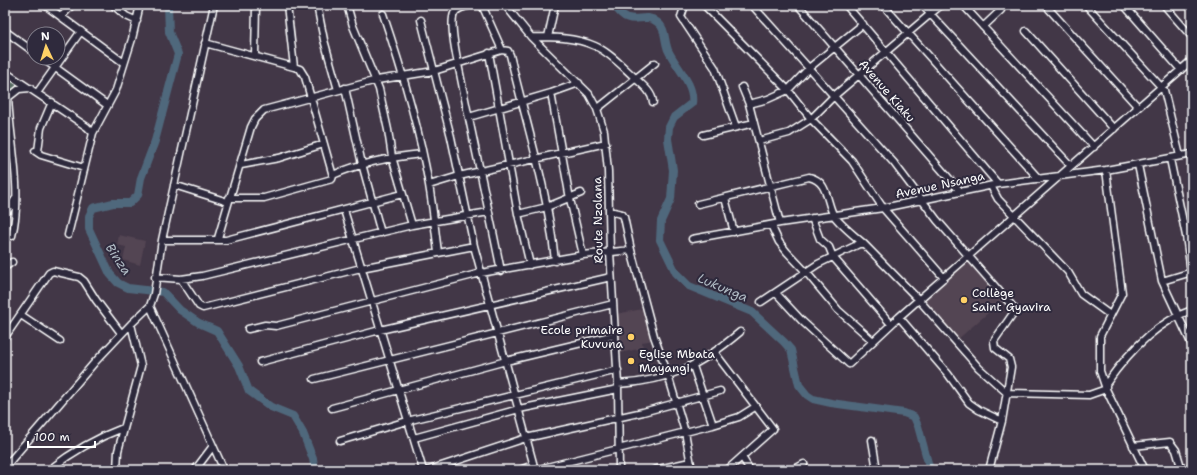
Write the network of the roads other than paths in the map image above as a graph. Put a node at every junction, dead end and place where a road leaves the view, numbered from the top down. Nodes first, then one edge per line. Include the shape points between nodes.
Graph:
1 (46, 5) edge
2 (72, 5) edge
3 (113, 5) edge
4 (140, 5) edge
5 (214, 5) edge
6 (256, 5) edge
7 (288, 5) edge
8 (317, 5) edge
9 (347, 5) edge
10 (472, 5) edge
11 (482, 5) edge
12 (505, 5) edge
13 (555, 5) edge
14 (684, 5) edge
15 (704, 5) edge
16 (752, 5) edge
17 (798, 5) edge
18 (846, 5) edge
19 (883, 5) edge
20 (922, 5) edge
21 (941, 5) edge
22 (963, 5) edge
23 (1124, 5) edge
24 (1164, 5) edge
25 (1087, 6) dead end
26 (1049, 9) dead end
27 (1002, 10) dead end
28 (383, 14) dead end
29 (930, 14) junction
30 (62, 17) junction
31 (137, 20) junction
32 (421, 20) dead end
33 (863, 24) junction
34 (983, 27) junction
35 (5, 31) edge
36 (1026, 31) dead end
37 (81, 32) junction
38 (908, 33) junction
39 (531, 37) junction
40 (548, 37) junction
41 (1192, 37) edge
42 (205, 44) junction
43 (26, 46) edge
44 (834, 48) junction
45 (502, 50) junction
46 (885, 51) junction
47 (489, 53) junction
48 (255, 56) junction
49 (1192, 60) edge
50 (124, 63) junction
51 (458, 63) junction
52 (655, 63) dead end
53 (52, 66) edge
54 (294, 67) junction
55 (55, 68) junction
56 (809, 68) junction
57 (1181, 70) junction
58 (434, 71) junction
59 (5, 72) edge
60 (404, 76) junction
61 (859, 76) junction
62 (635, 78) junction
63 (376, 80) junction
64 (579, 83) junction
65 (742, 87) dead end
66 (30, 88) junction
67 (1162, 88) junction
68 (342, 89) junction
69 (788, 90) junction
70 (37, 93) junction
71 (551, 93) junction
72 (834, 96) junction
73 (311, 97) junction
74 (6, 99) edge
75 (52, 102) junction
76 (521, 102) junction
77 (653, 102) dead end
78 (749, 104) junction
79 (107, 105) junction
80 (500, 108) junction
81 (1138, 108) junction
82 (597, 109) junction
83 (469, 117) junction
84 (811, 119) junction
85 (754, 123) junction
86 (736, 127) junction
87 (1114, 129) junction
88 (93, 133) junction
89 (703, 135) dead end
90 (758, 141) junction
91 (606, 143) junction
92 (324, 144) junction
93 (1094, 147) junction
94 (562, 152) junction
95 (422, 154) junction
96 (1192, 154) edge
97 (1180, 156) junction
98 (392, 157) junction
99 (536, 158) junction
100 (1170, 159) junction
101 (362, 164) junction
102 (509, 164) junction
103 (241, 165) junction
104 (1138, 165) junction
105 (1071, 166) junction
106 (84, 168) junction
107 (1106, 170) junction
108 (480, 171) junction
109 (333, 175) junction
110 (459, 176) junction
111 (1060, 176) junction
112 (1039, 179) junction
113 (998, 184) junction
114 (174, 185) junction
115 (429, 185) junction
116 (991, 186) junction
117 (770, 188) junction
118 (960, 191) junction
119 (402, 194) junction
120 (581, 194) dead end
121 (16, 198) junction
122 (725, 198) junction
123 (570, 199) junction
124 (229, 200) junction
125 (374, 201) junction
126 (923, 201) junction
127 (698, 204) dead end
128 (547, 207) junction
129 (883, 208) junction
130 (344, 210) junction
131 (609, 211) junction
132 (489, 212) junction
133 (5, 214) edge
134 (518, 214) junction
135 (833, 215) junction
136 (1015, 215) junction
137 (467, 216) junction
138 (812, 218) junction
139 (434, 222) junction
140 (780, 223) junction
141 (770, 224) junction
142 (412, 225) junction
143 (734, 232) junction
144 (381, 233) junction
145 (68, 235) dead end
146 (1189, 235) edge
147 (12, 236) dead end
148 (692, 239) dead end
149 (162, 240) junction
150 (219, 240) junction
151 (352, 240) junction
152 (864, 244) junction
153 (474, 246) junction
154 (631, 250) junction
155 (438, 252) junction
156 (610, 252) junction
157 (583, 255) junction
158 (833, 257) junction
159 (968, 257) junction
160 (555, 261) junction
161 (12, 262) dead end
162 (530, 266) junction
163 (5, 267) edge
164 (361, 268) junction
165 (501, 270) junction
166 (1192, 272) edge
167 (481, 273) junction
168 (807, 273) junction
169 (155, 277) junction
170 (611, 277) junction
171 (944, 278) junction
172 (181, 279) junction
173 (1162, 281) junction
174 (776, 293) junction
175 (919, 300) junction
176 (370, 301) junction
177 (761, 302) dead end
178 (613, 304) junction
179 (150, 306) junction
180 (491, 306) junction
181 (1192, 310) edge
182 (21, 315) junction
183 (1110, 315) junction
184 (1177, 315) junction
185 (899, 317) junction
186 (132, 324) junction
187 (891, 324) junction
188 (248, 329) dead end
189 (380, 330) junction
190 (740, 332) dead end
191 (121, 333) junction
192 (499, 333) junction
193 (615, 335) junction
194 (5, 337) edge
195 (60, 341) dead end
196 (873, 341) junction
197 (1192, 345) edge
198 (715, 353) junction
199 (390, 360) junction
200 (506, 361) junction
201 (260, 362) dead end
202 (693, 366) junction
203 (618, 370) junction
204 (668, 375) junction
205 (314, 379) dead end
206 (618, 386) junction
207 (1106, 389) junction
208 (398, 391) junction
209 (720, 391) dead end
210 (515, 393) junction
211 (1007, 393) junction
212 (704, 395) junction
213 (676, 403) junction
214 (755, 407) junction
215 (332, 408) dead end
216 (519, 409) junction
217 (620, 416) junction
218 (408, 421) junction
219 (1002, 421) junction
220 (713, 425) junction
221 (123, 428) junction
222 (685, 432) junction
223 (414, 438) junction
224 (526, 438) junction
225 (872, 440) dead end
226 (340, 441) dead end
227 (213, 446) junction
228 (1133, 446) junction
229 (619, 448) junction
230 (742, 456) junction
231 (690, 462) junction
232 (5, 467) edge
233 (55, 468) edge
234 (534, 468) edge
235 (1192, 469) edge
236 (49, 470) edge
237 (117, 470) edge
238 (195, 470) edge
239 (224, 470) edge
240 (423, 470) edge
241 (430, 470) edge
242 (520, 470) edge
243 (619, 470) edge
244 (654, 470) edge
245 (692, 470) edge
246 (727, 470) edge
247 (750, 470) edge
248 (877, 470) edge
249 (989, 470) edge
250 (1145, 470) edge
251 (1182, 470) edge
252 (1189, 470) edge

1 - 30 street
2 - 30 street
3 - 31 street via 126,16
4 - 31 street
5 - 42 street
6 - 48 street
7 - 54 street
8 - 68 street via 324,40
9 - 63 street
10 - 51 street via 457,10 453,17
11 - 45 street
12 - 39 street, Route Nzolana
13 - 40 street
14 - 86 street via 681,17 716,68
15 - 69 street
16 - 56 street
17 - 44 street, Avenue Kiaku
18 - 33 street
19 - 38 street
20 - 29 street
21 - 29 street
22 - 34 street
23 - 57 street
24 - 41 street
25 - 67 street
26 - 81 street
27 - 34 street
28 - 60 street
29 - 38 street
29 - 105 street
30 - 37 street
31 - 50 street
32 - 58 street
33 - 44 street
33 - 46 street
34 - 93 street
35 - 43 street
36 - 87 street
37 - 50 street
37 - 55 street
38 - 46 street
38 - 112 street
39 - 40 street
39 - 64 street, Route Nzolana
40 - 62 street via 575,40 595,46
42 - 48 street
42 - 114 street
44 - 56 street
44 - 61 street, Avenue Kiaku
45 - 47 street
45 - 76 street via 510,54
46 - 61 street
46 - 113 street
47 - 51 street
47 - 80 street
48 - 54 street
49 - 57 street
50 - 79 street via 116,90
51 - 58 street
51 - 83 street
52 - 62 street
53 - 55 street
54 - 73 street via 303,73
55 - 70 street
55 - 79 street
56 - 69 street
56 - 72 street
57 - 67 street
58 - 60 street
58 - 110 street
59 - 66 street
60 - 63 street
60 - 95 street
61 - 72 street
61 - 118 street, Avenue Kiaku
62 - 77 street via 649,92
62 - 82 street
63 - 68 street
63 - 98 street
64 - 71 street
64 - 82 street, Route Nzolana
65 - 78 street
66 - 70 street
66 - 74 street via 19,89
67 - 81 street
67 - 97 street
68 - 73 street
68 - 101 street
69 - 78 street
69 - 84 street
70 - 75 street
71 - 76 street
71 - 94 street
72 - 84 street
72 - 126 street via 894,163
73 - 92 street
73 - 103 street via 264,110 259,114 251,127
74 - 121 street
75 - 88 street
75 - 106 street via 41,128 38,151 34,151
76 - 80 street
76 - 99 street
78 - 85 street
79 - 88 street
80 - 83 street
80 - 102 street
81 - 87 street
82 - 91 street, Route Nzolana
83 - 108 street
84 - 90 street via 789,133
84 - 129 street via 852,162
85 - 86 street
85 - 90 street
86 - 89 street
87 - 93 street
88 - 106 street
90 - 117 street
91 - 94 street
91 - 131 street, Route Nzolana
92 - 103 street via 279,158
92 - 109 street
93 - 105 street
94 - 99 street
94 - 123 street
95 - 98 street
95 - 115 street
96 - 97 street, Avenue Nsanga
97 - 100 street, Avenue Nsanga
98 - 101 street
98 - 119 street
99 - 102 street
99 - 128 street
100 - 104 street, Avenue Nsanga
100 - 146 street
101 - 109 street
101 - 125 street
102 - 108 street
102 - 134 street
103 - 124 street
104 - 107 street, Avenue Nsanga
104 - 173 street
105 - 111 street
106 - 145 street
107 - 111 street, Avenue Nsanga
107 - 183 street via 1122,284 1122,293
108 - 110 street
108 - 132 street
109 - 124 street via 332,179 264,198
110 - 115 street
110 - 137 street
111 - 112 street, Avenue Nsanga
111 - 136 street
112 - 113 street, Avenue Nsanga
113 - 116 street, Avenue Nsanga
114 - 124 street
114 - 149 street
115 - 139 street
116 - 118 street, Avenue Nsanga
116 - 136 street via 998,199
117 - 122 street
117 - 135 street via 809,177 815,178 825,191
117 - 140 street
118 - 126 street, Avenue Nsanga
119 - 125 street
119 - 142 street
120 - 123 street
121 - 133 street
121 - 147 street via 16,219
122 - 127 street
122 - 143 street
123 - 128 street
123 - 157 street
124 - 150 street
125 - 130 street
125 - 144 street
126 - 129 street, Avenue Nsanga
126 - 159 street
128 - 134 street
128 - 160 street
129 - 135 street, Avenue Nsanga
129 - 171 street
130 - 150 street
130 - 151 street
131 - 154 street via 622,214 624,217
131 - 156 street, Route Nzolana
132 - 137 street
132 - 165 street
134 - 162 street
135 - 138 street, Avenue Nsanga
135 - 152 street
136 - 159 street
136 - 183 street via 1068,272 1081,294
137 - 139 street
137 - 153 street
138 - 140 street, Avenue Nsanga
138 - 158 street via 820,239 829,247
139 - 142 street
139 - 155 street
140 - 141 street, Avenue Nsanga
141 - 143 street, Avenue Nsanga
141 - 168 street via 783,247
142 - 144 street
143 - 148 street, Avenue Nsanga
144 - 151 street
146 - 166 street
149 - 150 street
149 - 169 street
151 - 164 street
151 - 172 street
152 - 158 street
152 - 175 street
153 - 155 street
153 - 167 street
154 - 156 street
154 - 204 street via 654,336
155 - 164 street
156 - 157 street
156 - 170 street, Route Nzolana
157 - 160 street
158 - 168 street
158 - 187 street
159 - 171 street
159 - 211 street via 1014,308 1014,312 994,341 995,348 1011,363
160 - 162 street
161 - 163 street
162 - 165 street
164 - 172 street via 203,308
164 - 176 street
165 - 167 street
166 - 173 street
167 - 176 street
167 - 180 street
168 - 174 street
168 - 196 street via 838,310
169 - 172 street
169 - 179 street
170 - 178 street, Route Nzolana
170 - 180 street
171 - 175 street
173 - 184 street
174 - 177 street
174 - 196 street via 849,364
175 - 185 street
175 - 211 street via 979,368
176 - 188 street via 276,326 265,325
176 - 189 street
178 - 192 street
178 - 193 street, Route Nzolana
179 - 186 street
179 - 227 street
180 - 189 street
180 - 192 street
181 - 184 street
182 - 191 street via 53,271 84,281
182 - 194 street
182 - 195 street
183 - 207 street via 1100,336 1100,372
184 - 197 street
184 - 207 street via 1165,322 1125,358 1106,384
185 - 187 street
185 - 219 street via 970,403
186 - 191 street
186 - 221 street via 141,366
187 - 196 street
189 - 199 street
189 - 201 street
190 - 198 street
191 - 232 street
192 - 199 street
192 - 200 street
193 - 200 street
193 - 203 street, Route Nzolana
198 - 202 street
198 - 214 street
199 - 205 street
199 - 208 street
200 - 208 street
200 - 210 street
202 - 204 street
202 - 212 street
203 - 206 street, Route Nzolana
203 - 210 street
204 - 206 street
204 - 213 street
206 - 216 street
206 - 217 street, Route Nzolana
207 - 211 street via 1088,395
207 - 228 street
208 - 215 street
208 - 218 street
209 - 212 street
210 - 216 street
210 - 218 street
211 - 219 street
212 - 213 street
212 - 220 street
213 - 217 street
213 - 222 street
214 - 220 street via 739,418
214 - 230 street via 773,429
216 - 223 street
216 - 224 street
217 - 224 street
217 - 229 street, Route Nzolana
218 - 223 street
218 - 226 street
219 - 249 street
220 - 222 street
221 - 233 street via 102,435
221 - 237 street
222 - 229 street
222 - 231 street
223 - 240 street
224 - 234 street
224 - 241 street
225 - 248 street
227 - 238 street
227 - 239 street
228 - 250 street
228 - 251 street via 1170,442 1176,450
229 - 234 street
229 - 243 street, Route Nzolana
230 - 246 street
230 - 247 street
231 - 244 street
231 - 245 street
233 - 236 street
234 - 242 street
235 - 252 street

